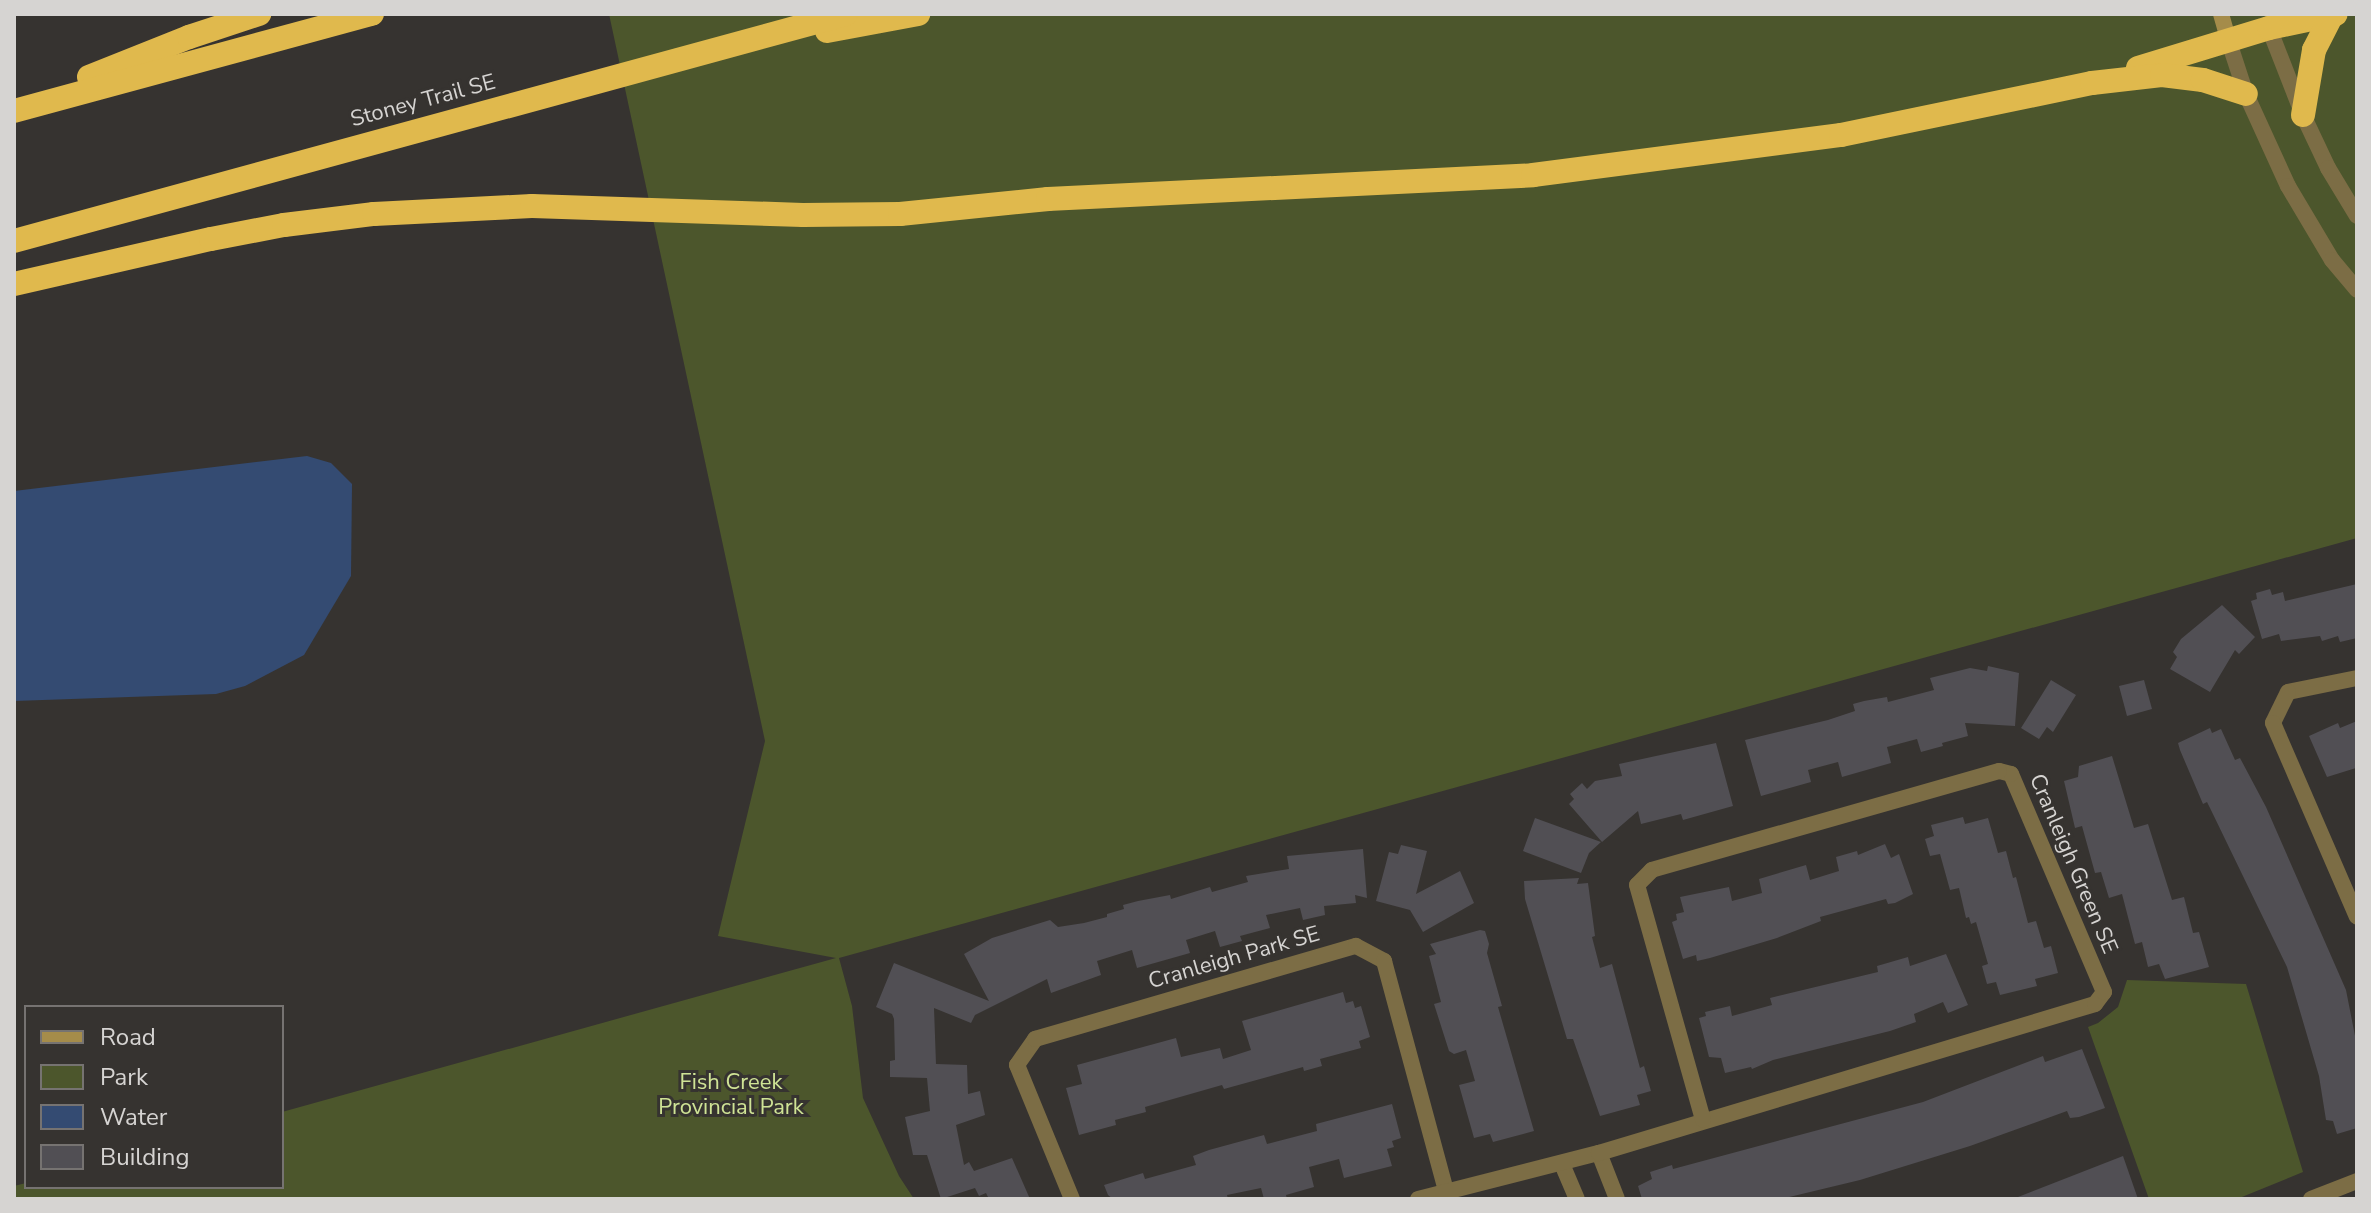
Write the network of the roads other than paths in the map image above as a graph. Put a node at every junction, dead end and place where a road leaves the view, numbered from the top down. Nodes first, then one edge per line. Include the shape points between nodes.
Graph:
1 (259, 14) edge
2 (372, 14) edge
3 (846, 14) edge
4 (918, 14) edge
5 (2221, 14) edge
6 (2334, 15) edge
7 (2267, 21) edge
8 (2228, 39) junction
9 (703, 55) junction
10 (2092, 83) junction
11 (2246, 94) junction
12 (14, 110) edge
13 (2303, 115) junction
14 (2357, 216) edge
15 (14, 241) edge
16 (14, 284) edge
17 (2357, 290) edge
18 (2357, 678) edge
19 (2357, 917) edge
20 (1703, 1120) junction
21 (1599, 1153) junction
22 (1562, 1164) junction
23 (2357, 1181) edge
24 (1446, 1191) junction
25 (1072, 1199) edge
26 (1418, 1199) edge
27 (1577, 1199) edge
28 (1617, 1199) edge
29 (2311, 1199) edge

1 - 12 highway via 189,37
2 - 12 highway
3 - 9 highway, Stoney Trail SE
4 - 9 highway
5 - 8 main road
6 - 7 highway
6 - 13 highway via 2314,50
7 - 8 highway
7 - 13 street
8 - 10 highway
8 - 11 street
9 - 15 highway, Stoney Trail SE
10 - 11 highway via 2162,75 2203,80
10 - 16 highway via 1841,135 1533,175 1048,199 900,214 446,208 284,225
11 - 17 street via 2288,186 2332,260
13 - 14 street
18 - 19 street via 2288,692 2273,723
20 - 20 street, Cranleigh Green SE via 2095,1004 2104,992 2011,774 1999,771 1652,870 1637,885
20 - 21 street, Cranleigh Green SE
21 - 22 street
21 - 28 street
22 - 24 street
22 - 27 street
23 - 29 street
24 - 25 street, Cranleigh Park SE via 1384,961 1356,946 1035,1039 1017,1065
24 - 26 street

